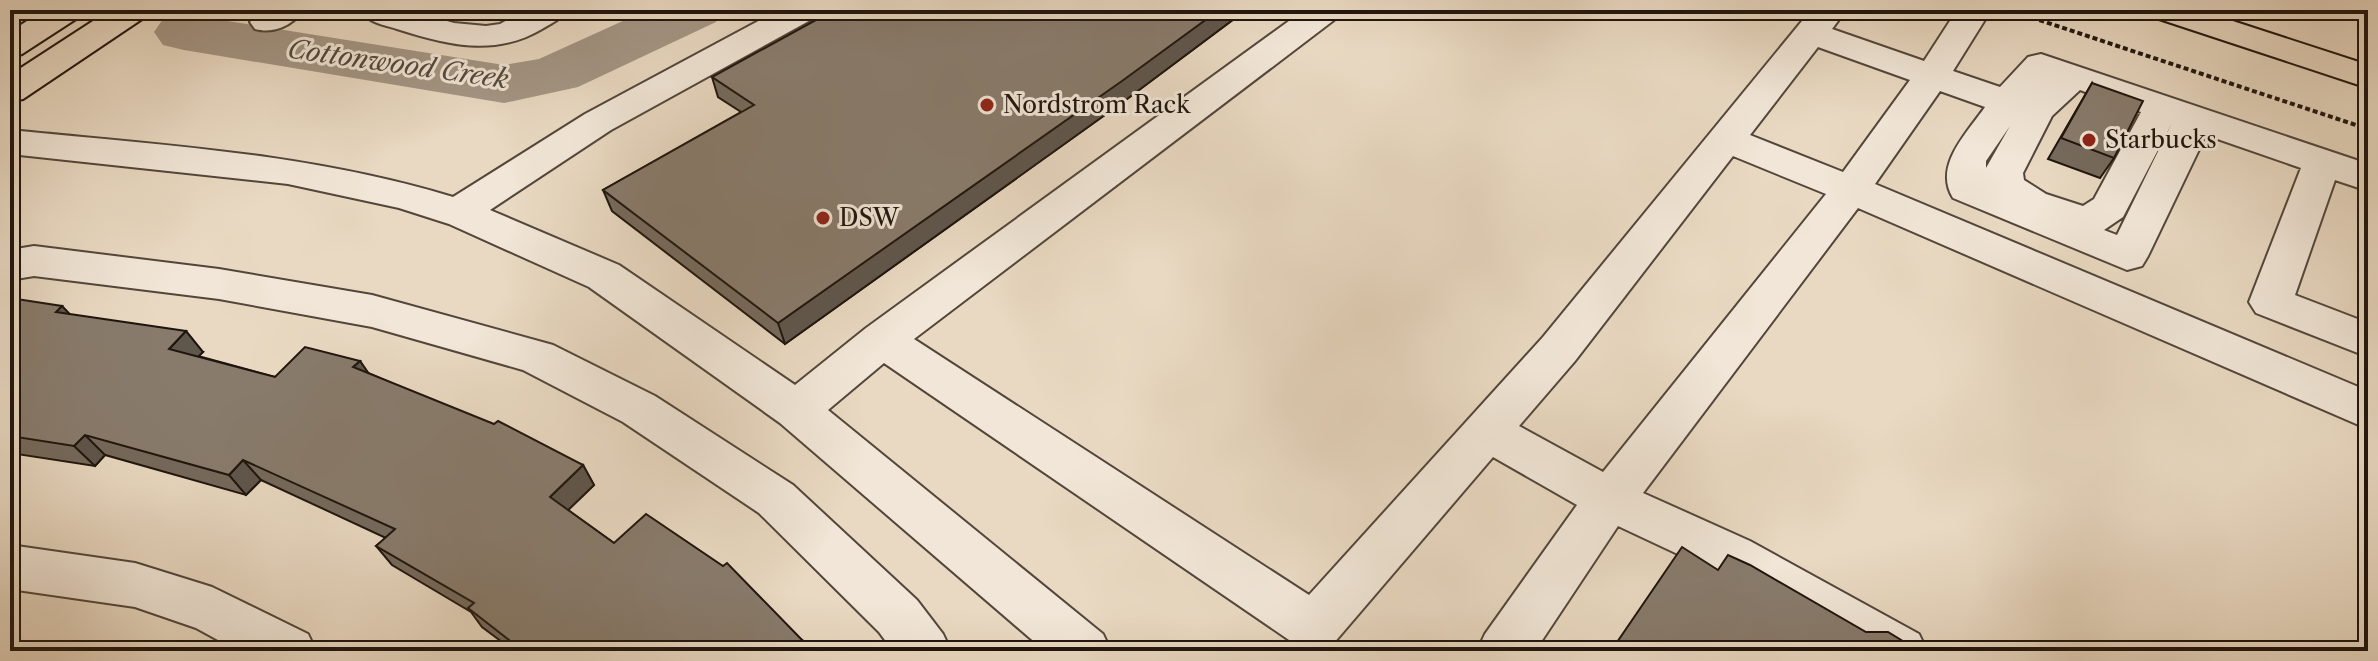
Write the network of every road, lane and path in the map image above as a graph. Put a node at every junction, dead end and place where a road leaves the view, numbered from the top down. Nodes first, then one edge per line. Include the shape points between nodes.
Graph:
1 (67, 10) edge
2 (133, 10) edge
3 (376, 10) edge
4 (550, 10) edge
5 (804, 10) edge
6 (1326, 10) edge
7 (1974, 10) edge
8 (2008, 10) edge
9 (2165, 10) edge
10 (1820, 22) edge
11 (10, 47) edge
12 (1933, 77) junction
13 (2074, 77) junction
14 (2368, 77) edge
15 (10, 91) edge
16 (2007, 102) junction
17 (2179, 113) junction
18 (2368, 129) edge
19 (1726, 139) junction
20 (10, 142) edge
21 (2322, 163) junction
22 (2368, 178) edge
23 (1850, 189) junction
24 (458, 212) junction
25 (2127, 256) junction
26 (10, 265) edge
27 (2108, 300) junction
28 (882, 340) junction
29 (2368, 341) edge
30 (2366, 401) edge
31 (796, 410) junction
32 (1486, 430) junction
33 (1610, 500) junction
34 (10, 567) edge
35 (289, 651) edge
36 (924, 651) edge
37 (1084, 651) edge
38 (1504, 651) edge
39 (1900, 651) edge

1 - 11 main road
2 - 15 main road
3 - 4 street via 477,36 500,35
5 - 24 street via 598,122
6 - 28 street
7 - 12 street
8 - 18 path
9 - 14 main road
10 - 12 street
10 - 19 street
12 - 16 street
12 - 23 street
13 - 16 street via 2041,65
13 - 17 street
13 - 17 street via 2037,110 2003,173 2006,187 2073,219 2091,220 2109,208
16 - 25 street via 1967,161 1967,189
17 - 21 street
17 - 25 street
19 - 23 street
19 - 32 street via 1559,349
20 - 24 street via 288,171
21 - 22 street
21 - 29 street via 2271,302
23 - 27 street
23 - 33 street
24 - 31 street via 604,276
25 - 27 street
26 - 36 street via 34,261 234,286 372,311 537,357 639,409 776,499 898,616
27 - 30 street
28 - 31 street
28 - 32 street via 1314,627
31 - 37 street
32 - 33 street
33 - 38 street
33 - 39 street via 1732,556
34 - 35 street via 135,585 212,610

